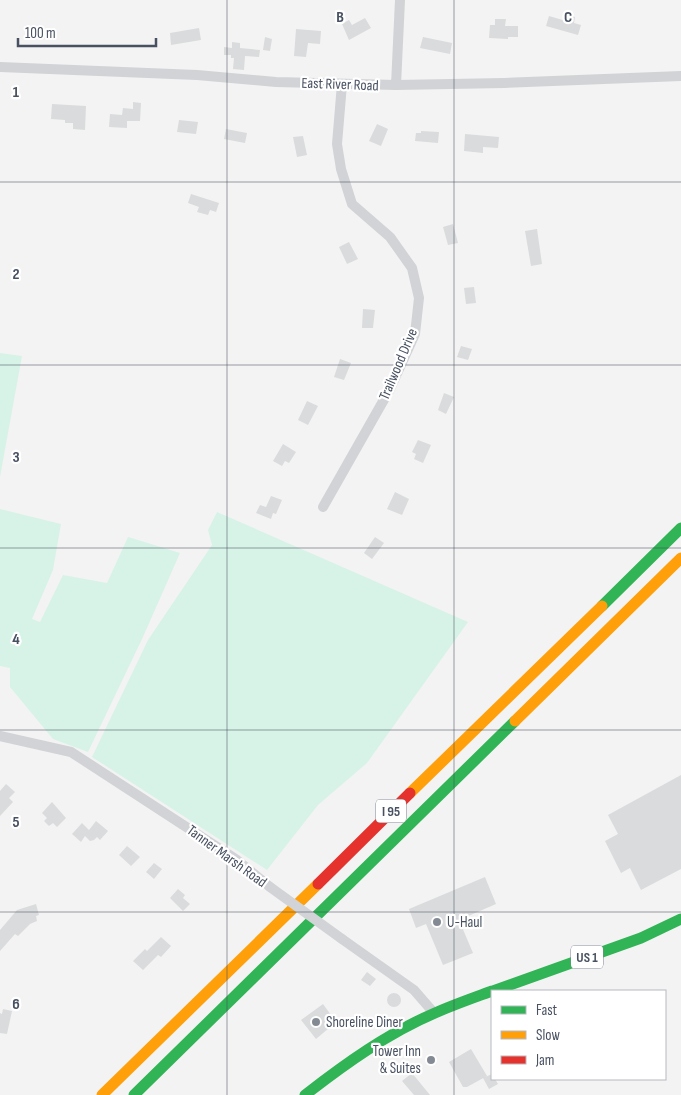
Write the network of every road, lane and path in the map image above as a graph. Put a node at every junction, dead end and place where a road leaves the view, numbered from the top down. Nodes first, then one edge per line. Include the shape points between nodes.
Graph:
1 (400, 0) edge
2 (0, 67) edge
3 (681, 76) edge
4 (342, 84) junction
5 (396, 85) junction
6 (323, 507) dead end
7 (681, 528) edge
8 (681, 558) edge
9 (0, 736) edge
10 (681, 919) edge
11 (290, 942) junction
12 (495, 990) edge
13 (491, 991) edge
14 (434, 1013) junction
15 (102, 1095) edge
16 (134, 1095) edge
17 (147, 1095) edge
18 (304, 1095) edge

1 - 5 street
2 - 4 street, East River Road
3 - 5 street, East River Road
4 - 5 street, East River Road
4 - 6 street, Trailwood Drive via 337,144 352,204 390,237 412,268 419,298 415,334 390,389
7 - 15 main road, I 95
8 - 11 main road, I 95
9 - 14 street, Tanner Marsh Road, bridge via 71,752 237,860 414,990
10 - 12 main road, US 1 via 642,938
11 - 16 main road, I 95
11 - 17 main road
13 - 14 main road, US 1
14 - 18 main road, US 1 via 360,1055

